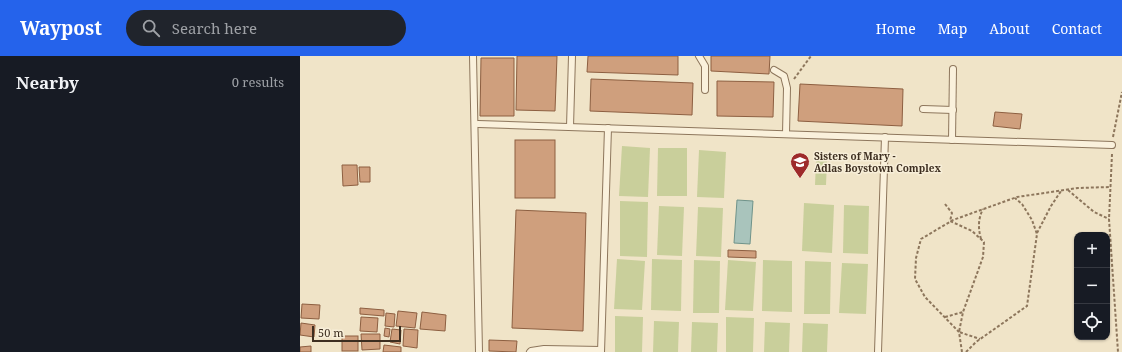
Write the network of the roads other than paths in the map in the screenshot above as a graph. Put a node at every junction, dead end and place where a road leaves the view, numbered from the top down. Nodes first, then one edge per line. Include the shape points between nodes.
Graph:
1 (473, 56) edge
2 (572, 56) edge
3 (699, 56) edge
4 (953, 69) dead end
5 (774, 70) dead end
6 (705, 90) dead end
7 (923, 109) dead end
8 (953, 110) junction
9 (478, 124) dead end
10 (570, 127) junction
11 (608, 128) junction
12 (786, 134) junction
13 (885, 138) junction
14 (952, 140) junction
15 (1112, 145) road end
16 (601, 351) edge
17 (479, 352) edge
18 (530, 352) edge
19 (878, 352) edge

1 - 17 lane
2 - 10 lane
3 - 6 lane via 705,66
4 - 8 lane
5 - 12 lane via 784,76 787,88
7 - 8 lane
8 - 14 lane
9 - 10 lane
10 - 11 lane
11 - 12 lane
11 - 16 lane
12 - 13 lane
13 - 14 lane
13 - 19 lane
14 - 15 lane
16 - 18 lane via 544,349

